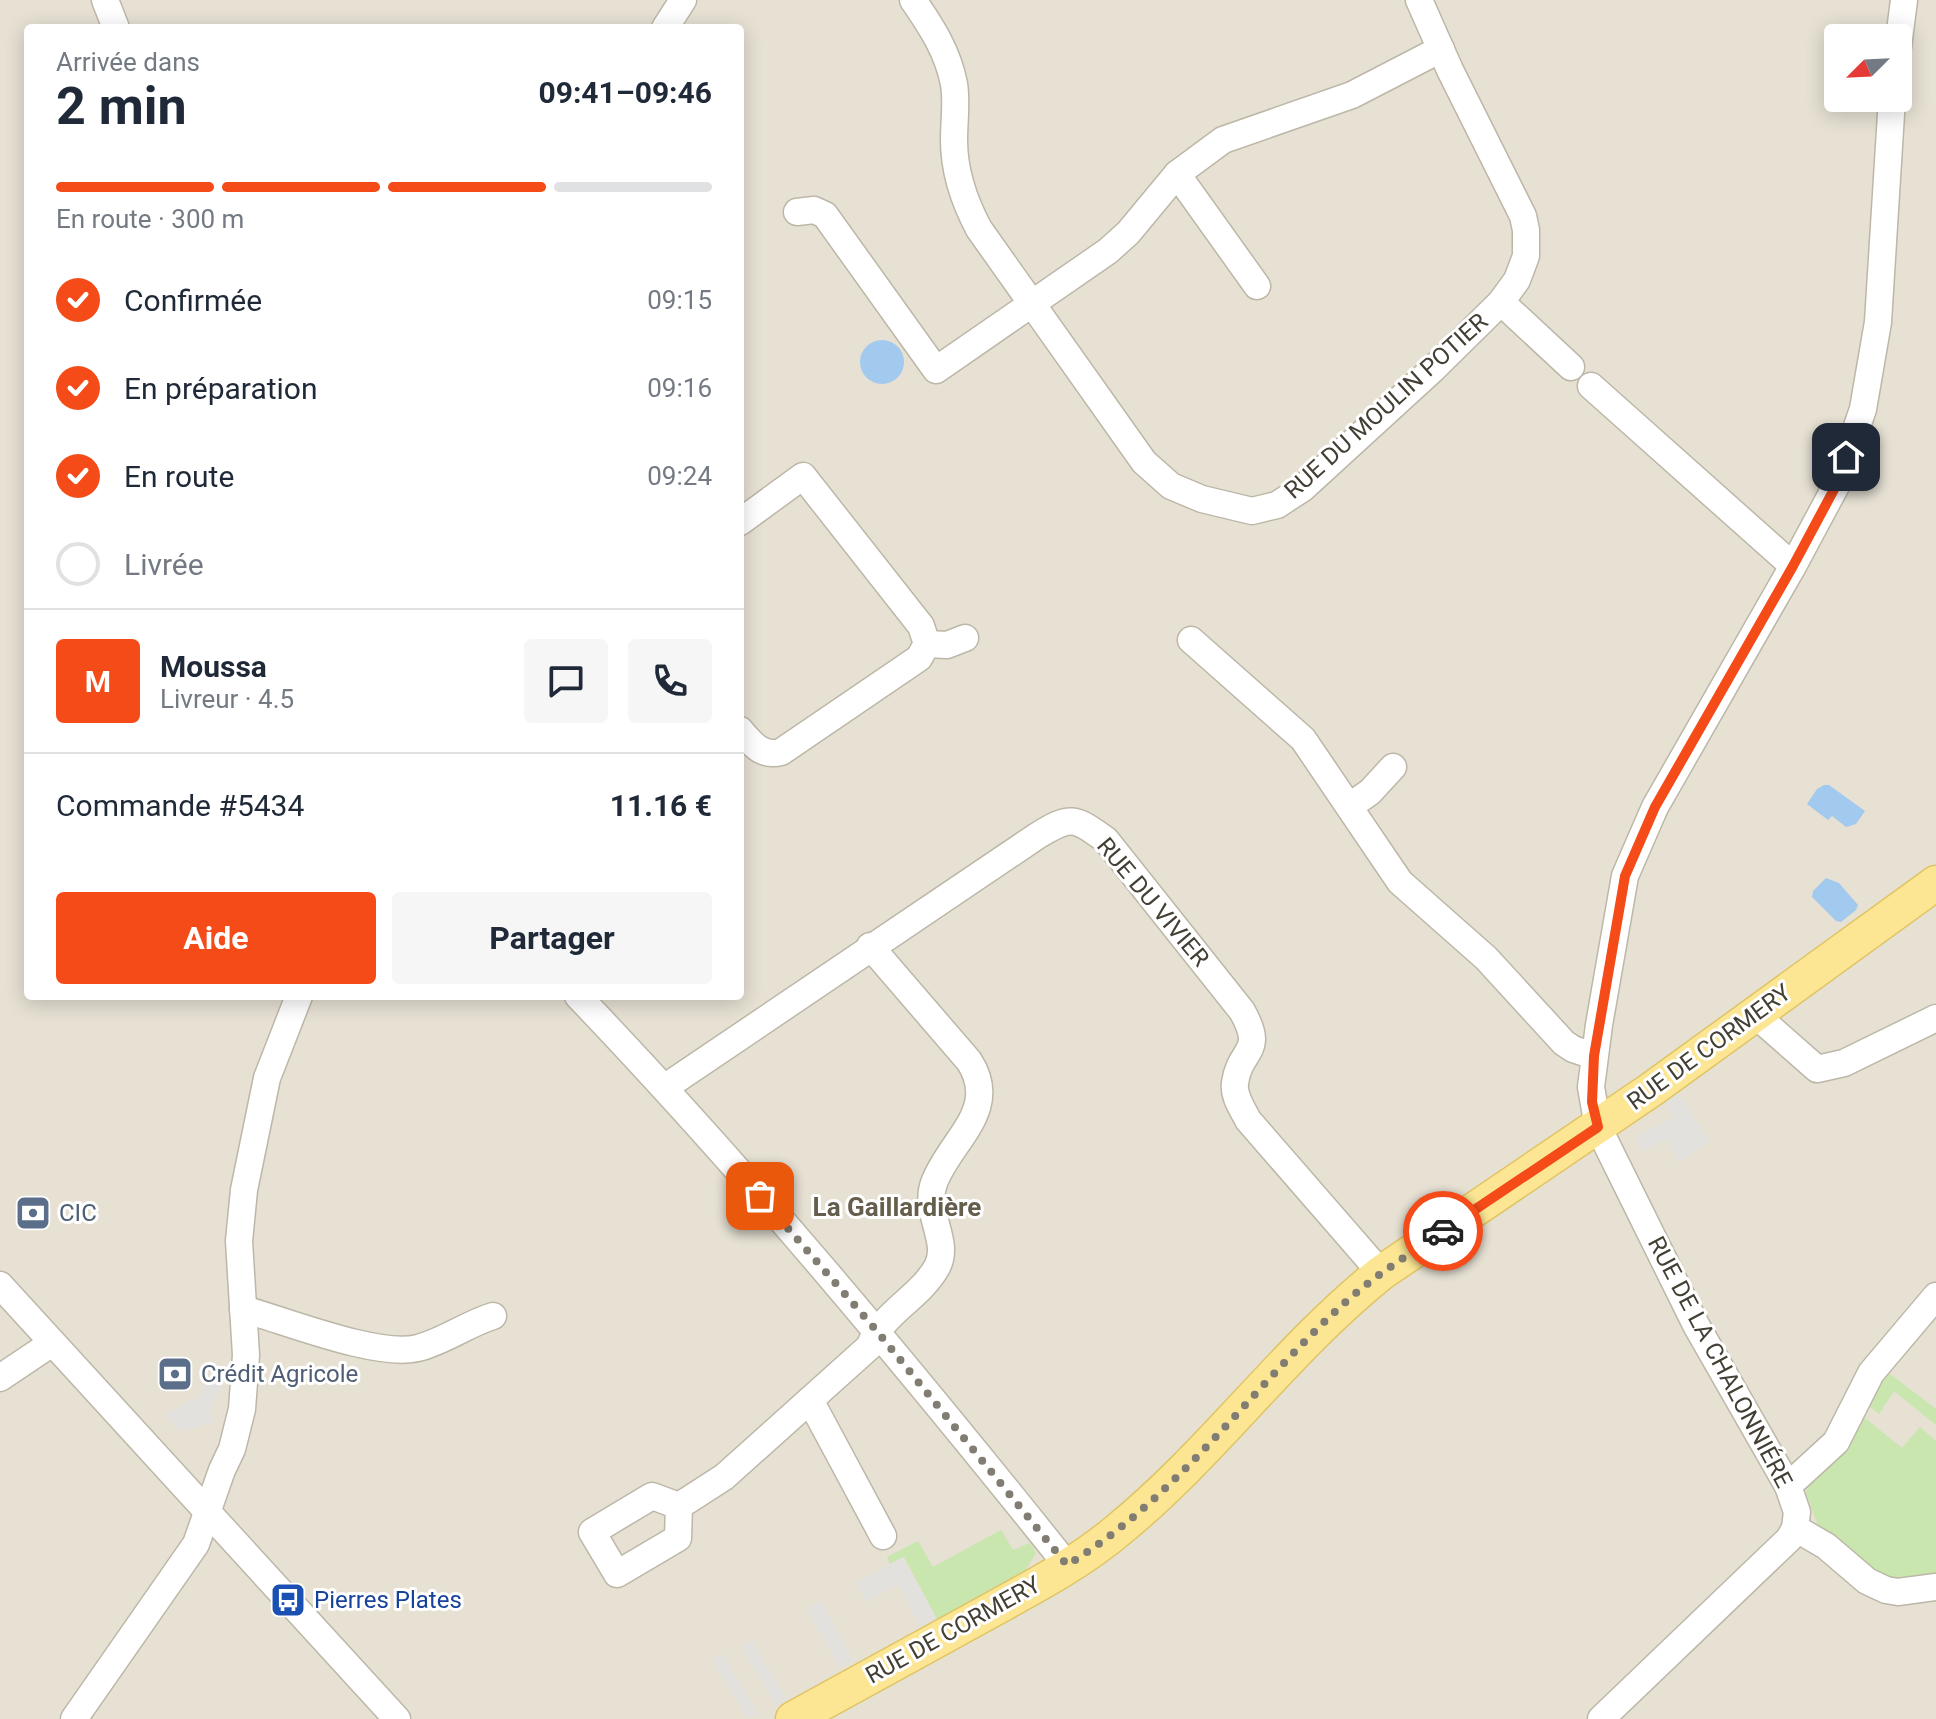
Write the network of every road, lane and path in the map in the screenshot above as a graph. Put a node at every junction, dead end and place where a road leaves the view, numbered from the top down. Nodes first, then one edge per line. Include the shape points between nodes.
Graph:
1 (105, 0) edge
2 (683, 0) edge
3 (913, 0) edge
4 (1419, 0) edge
5 (1904, 0) edge
6 (114, 24) edge
7 (668, 24) edge
8 (1901, 24) edge
9 (1441, 49) junction
10 (1891, 112) edge
11 (1177, 174) junction
12 (797, 212) dead end
13 (1257, 286) dead end
14 (1501, 302) junction
15 (1033, 304) junction
16 (1571, 367) dead end
17 (1591, 386) dead end
18 (744, 519) edge
19 (1793, 566) junction
20 (965, 638) dead end
21 (1191, 640) dead end
22 (927, 644) junction
23 (744, 734) edge
24 (1393, 767) dead end
25 (1350, 806) junction
26 (1936, 883) edge
27 (870, 946) junction
28 (297, 1000) edge
29 (582, 1000) edge
30 (1759, 1011) junction
31 (1936, 1018) edge
32 (1594, 1056) junction
33 (664, 1088) junction
34 (1598, 1127) junction
35 (1381, 1273) junction
36 (0, 1285) edge
37 (1936, 1296) edge
38 (243, 1309) junction
39 (493, 1316) dead end
40 (876, 1330) junction
41 (52, 1343) junction
42 (0, 1378) edge
43 (810, 1400) junction
44 (1788, 1486) junction
45 (679, 1506) dead end
46 (207, 1512) junction
47 (1795, 1528) junction
48 (883, 1536) dead end
49 (1067, 1565) junction
50 (1936, 1587) edge
51 (74, 1719) edge
52 (397, 1719) edge
53 (793, 1719) edge
54 (1601, 1719) edge

1 - 6 street
2 - 7 street
3 - 15 street, RUE DU MOULIN POTIER via 950,64 956,94 956,169 964,196 979,229
4 - 9 street, RUE DU MOULIN POTIER
5 - 8 street
9 - 11 street via 1352,95 1223,140
9 - 14 street, RUE DU MOULIN POTIER via 1523,216 1526,256
10 - 19 street, RUE DE LA CHALONNIÉRE via 1878,322 1863,409 1838,482
11 - 13 street
11 - 15 street via 1119,242
12 - 15 street via 825,215 936,370
14 - 15 street, RUE DU MOULIN POTIER via 1303,488 1277,505 1252,511 1202,499 1159,477
14 - 16 street
17 - 19 street
18 - 22 street via 803,476 921,626
19 - 32 street, RUE DE LA CHALONNIÉRE via 1655,807 1625,876
20 - 22 street via 947,645
21 - 25 street via 1303,739
22 - 23 street via 919,658 781,752 761,751
24 - 25 street
25 - 32 street via 1400,882 1486,958 1564,1043
26 - 30 main road, RUE DE CORMERY
27 - 33 street, RUE DU VIVIER
27 - 35 street, RUE DU VIVIER via 1062,820 1082,823 1106,840 1242,1011 1252,1029 1253,1046 1235,1082 1248,1120
27 - 40 street via 969,1061 980,1095 974,1118 932,1192 931,1212 941,1249 938,1265
28 - 38 street via 267,1078 244,1190 239,1241
29 - 33 street
30 - 31 street via 1767,1025 1817,1069 1844,1063
30 - 34 main road, RUE DE CORMERY
32 - 34 street, RUE DE LA CHALONNIÉRE via 1592,1102
33 - 40 street
34 - 35 main road, RUE DE CORMERY
34 - 44 street, RUE DE LA CHALONNIÉRE via 1696,1325
35 - 49 main road, RUE DE CORMERY via 1290,1356 1149,1504
36 - 41 street
37 - 44 street via 1871,1373 1836,1442
38 - 39 street via 400,1351 442,1340
38 - 46 street via 242,1409
40 - 43 street via 869,1347
40 - 49 street
41 - 42 street
41 - 46 street
43 - 45 street via 724,1477
43 - 48 street
44 - 47 street, RUE DE LA CHALONNIÉRE via 1797,1512
46 - 51 street via 193,1549
46 - 52 street
47 - 50 street via 1886,1590
47 - 54 street via 1778,1551
49 - 53 main road, RUE DE CORMERY

